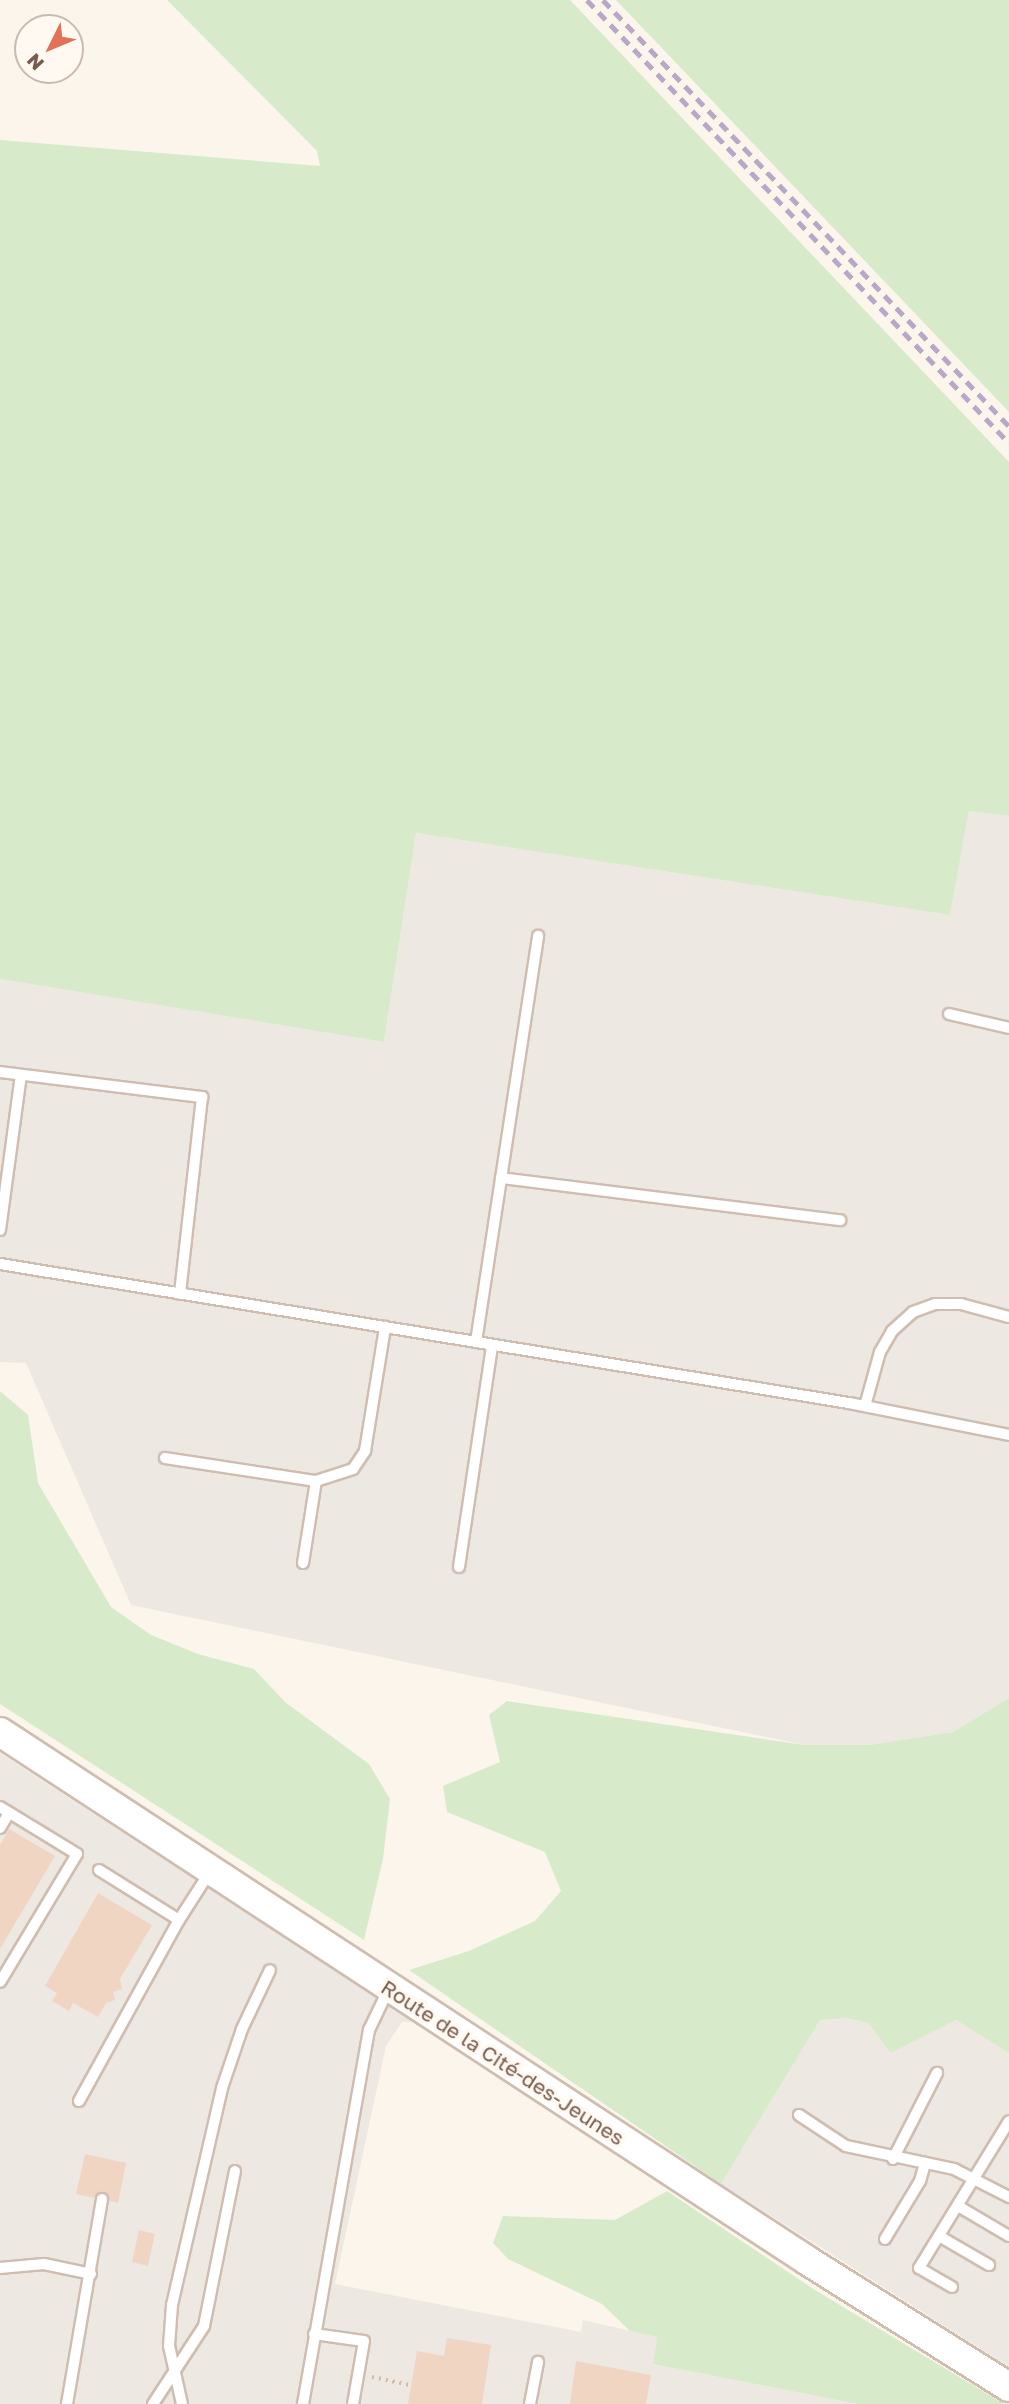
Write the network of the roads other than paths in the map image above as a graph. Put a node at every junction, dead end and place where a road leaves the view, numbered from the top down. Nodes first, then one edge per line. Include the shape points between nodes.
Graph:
1 (538, 936) dead end
2 (949, 1014) dead end
3 (1009, 1028) edge
4 (0, 1072) edge
5 (21, 1075) junction
6 (501, 1178) junction
7 (840, 1220) dead end
8 (0, 1230) edge
9 (0, 1264) edge
10 (180, 1294) junction
11 (1009, 1317) edge
12 (385, 1327) junction
13 (476, 1342) junction
14 (492, 1345) junction
15 (864, 1406) junction
16 (1009, 1435) edge
17 (166, 1458) dead end
18 (316, 1481) junction
19 (303, 1563) dead end
20 (459, 1567) dead end
21 (0, 1732) edge
22 (5, 1810) edge
23 (0, 1828) edge
24 (99, 1870) dead end
25 (211, 1870) junction
26 (179, 1920) junction
27 (270, 1970) dead end
28 (0, 1982) edge
29 (390, 1987) junction
30 (937, 2073) dead end
31 (79, 2101) dead end
32 (799, 2115) dead end
33 (1009, 2121) edge
34 (893, 2159) junction
35 (925, 2164) junction
36 (235, 2171) dead end
37 (974, 2179) junction
38 (1009, 2197) edge
39 (102, 2199) dead end
40 (958, 2206) junction
41 (939, 2236) junction
42 (1009, 2236) edge
43 (885, 2239) dead end
44 (989, 2265) dead end
45 (0, 2268) edge
46 (91, 2274) junction
47 (952, 2287) dead end
48 (314, 2334) junction
49 (538, 2362) dead end
50 (173, 2369) junction
51 (1009, 2387) edge
52 (67, 2404) edge
53 (153, 2404) edge
54 (182, 2404) edge
55 (303, 2404) edge
56 (353, 2404) edge
57 (530, 2404) edge

1 - 6 lane
2 - 3 lane
4 - 5 lane
5 - 8 lane
5 - 10 lane via 202,1097
6 - 7 lane
6 - 13 lane
9 - 10 lane
10 - 12 lane
11 - 15 lane via 961,1304 935,1304 913,1312 892,1331 880,1352
12 - 13 lane
12 - 18 lane via 365,1451 353,1469
13 - 14 lane
14 - 15 lane
14 - 20 lane
15 - 16 lane
17 - 18 lane
18 - 19 lane
21 - 25 main road, Route de la Cité-des-Jeunes
22 - 23 lane
22 - 28 lane via 77,1854
24 - 26 lane
25 - 26 lane
25 - 29 main road, Route de la Cité-des-Jeunes
26 - 31 lane
27 - 50 lane via 238,2038 214,2121 172,2305
29 - 48 lane via 369,2030
29 - 51 main road, Route de la Cité-des-Jeunes
30 - 34 lane
32 - 34 lane via 846,2146
33 - 37 lane
34 - 35 lane
35 - 37 lane via 954,2169
35 - 43 lane via 920,2181
36 - 50 lane via 204,2326 191,2353
37 - 38 lane
37 - 40 lane
39 - 46 lane
40 - 41 lane
40 - 42 lane
41 - 44 lane
41 - 47 lane via 919,2268
45 - 46 lane via 44,2263
46 - 52 lane
48 - 55 lane
48 - 56 lane via 364,2342
49 - 57 lane
50 - 53 lane
50 - 54 lane

